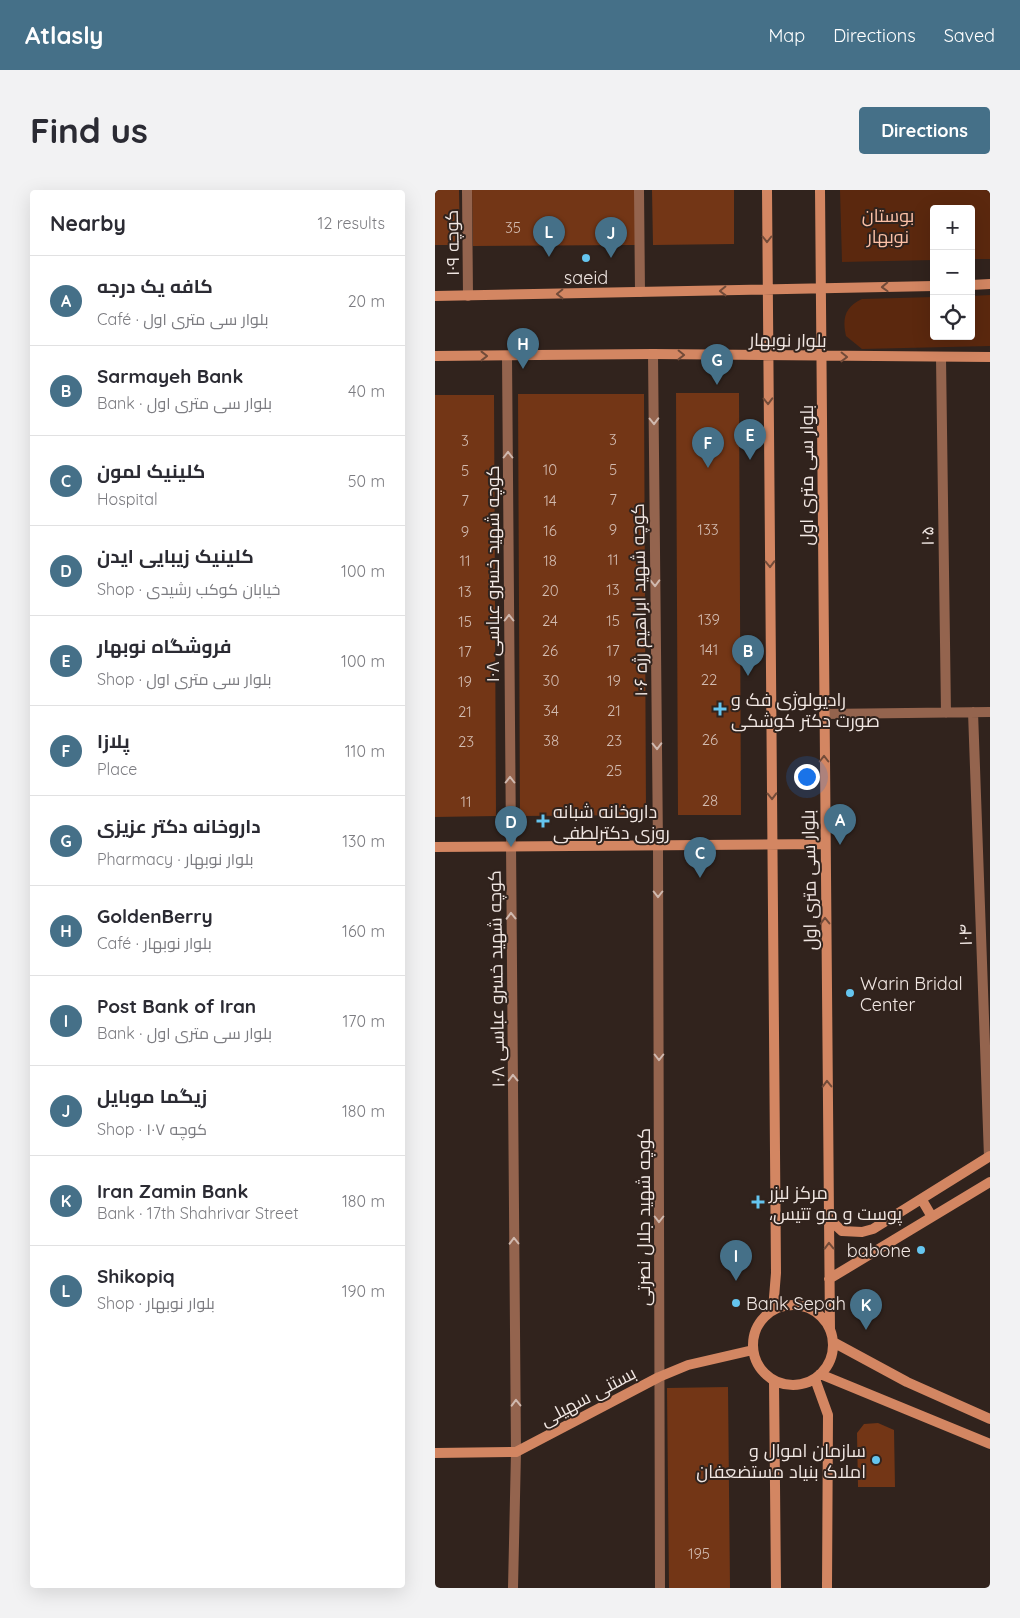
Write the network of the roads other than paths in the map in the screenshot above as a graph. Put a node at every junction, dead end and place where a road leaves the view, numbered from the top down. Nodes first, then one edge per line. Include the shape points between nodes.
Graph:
1 (467, 190) edge
2 (639, 190) edge
3 (767, 190) edge
4 (820, 190) edge
5 (990, 284) edge
6 (975, 285) edge
7 (930, 286) edge
8 (821, 289) junction
9 (768, 291) junction
10 (640, 292) junction
11 (435, 296) edge
12 (468, 296) junction
13 (653, 354) junction
14 (435, 356) edge
15 (507, 356) junction
16 (768, 356) junction
17 (821, 357) junction
18 (941, 358) junction
19 (990, 358) edge
20 (973, 712) junction
21 (990, 712) edge
22 (946, 713) junction
23 (824, 714) junction
24 (825, 844) junction
25 (773, 845) junction
26 (511, 846) junction
27 (658, 846) junction
28 (435, 847) edge
29 (990, 1157) edge
30 (990, 1182) edge
31 (922, 1200) junction
32 (932, 1217) junction
33 (828, 1218) junction
34 (829, 1279) junction
35 (773, 1310) junction
36 (830, 1330) junction
37 (833, 1342) junction
38 (753, 1350) junction
39 (818, 1376) junction
40 (659, 1377) junction
41 (774, 1381) junction
42 (990, 1419) edge
43 (990, 1444) edge
44 (516, 1452) junction
45 (435, 1453) edge
46 (513, 1588) edge
47 (659, 1588) edge
48 (776, 1588) edge
49 (827, 1588) edge

1 - 12 street, کوچه ۱۰۹
2 - 10 street
3 -> 9 main road, بلوار سی متری اول
4 - 8 main road, بلوار سی متری اول
5 - 6 main road
7 -> 8 main road
8 - 9 main road
8 - 17 main road, بلوار سی متری اول
9 -> 10 main road
9 - 16 main road, بلوار سی متری اول
10 -> 12 main road
11 - 12 main road
13 - 15 main road, بلوار نوبهار
13 -> 16 main road, بلوار نوبهار
13 -> 27 street, کوچه شهید ابراهیم رژه ۱۰۶
14 -> 15 main road, بلوار نوبهار
26 -> 15 street, کوچه شهید خسرو عباسی ۱۰۸
16 - 17 main road, بلوار نوبهار
16 -> 25 main road, بلوار سی متری اول
17 -> 18 main road, بلوار نوبهار
17 - 23 main road, بلوار سی متری اول
18 - 19 main road, بلوار نوبهار
18 - 22 street, ۱۰۵
20 - 21 street
20 - 22 street
20 - 29 street, ۱۰۴
22 - 23 street
24 -> 23 main road, بلوار سی متری اول
24 - 25 main road
33 -> 24 main road, بلوار سی متری اول
25 - 27 main road
25 - 35 main road, بلوار سی متری اول
26 - 27 main road
26 - 28 main road
44 -> 26 street, کوچه شهید خسرو عباسی ۱۰۸
27 -> 40 street, کوچه شهید جلال نصرتی
29 - 31 main road
30 - 32 main road
31 - 32 main road
31 - 33 main road via 882,1225 862,1232 842,1231
32 - 34 main road
34 -> 33 main road, بلوار سی متری اول
34 - 36 main road, بلوار سی متری اول
35 - 36 main road via 799,1305 823,1318
35 - 38 main road via 757,1327
36 - 37 main road
37 - 39 main road via 832,1354
37 - 42 main road via 907,1382
38 - 40 main road, بستنی سهیلی via 688,1365
38 - 41 main road via 757,1363
39 - 41 main road via 799,1385
39 - 43 main road
39 - 49 main road via 828,1415
40 - 44 main road, بستنی سهیلی
40 - 47 street, کوچه شهید جلال نصرتی
41 - 48 main road
44 - 45 main road, بستنی سهیلی
44 - 46 street, کوچه شهید خسرو عباسی ۱۰۸

